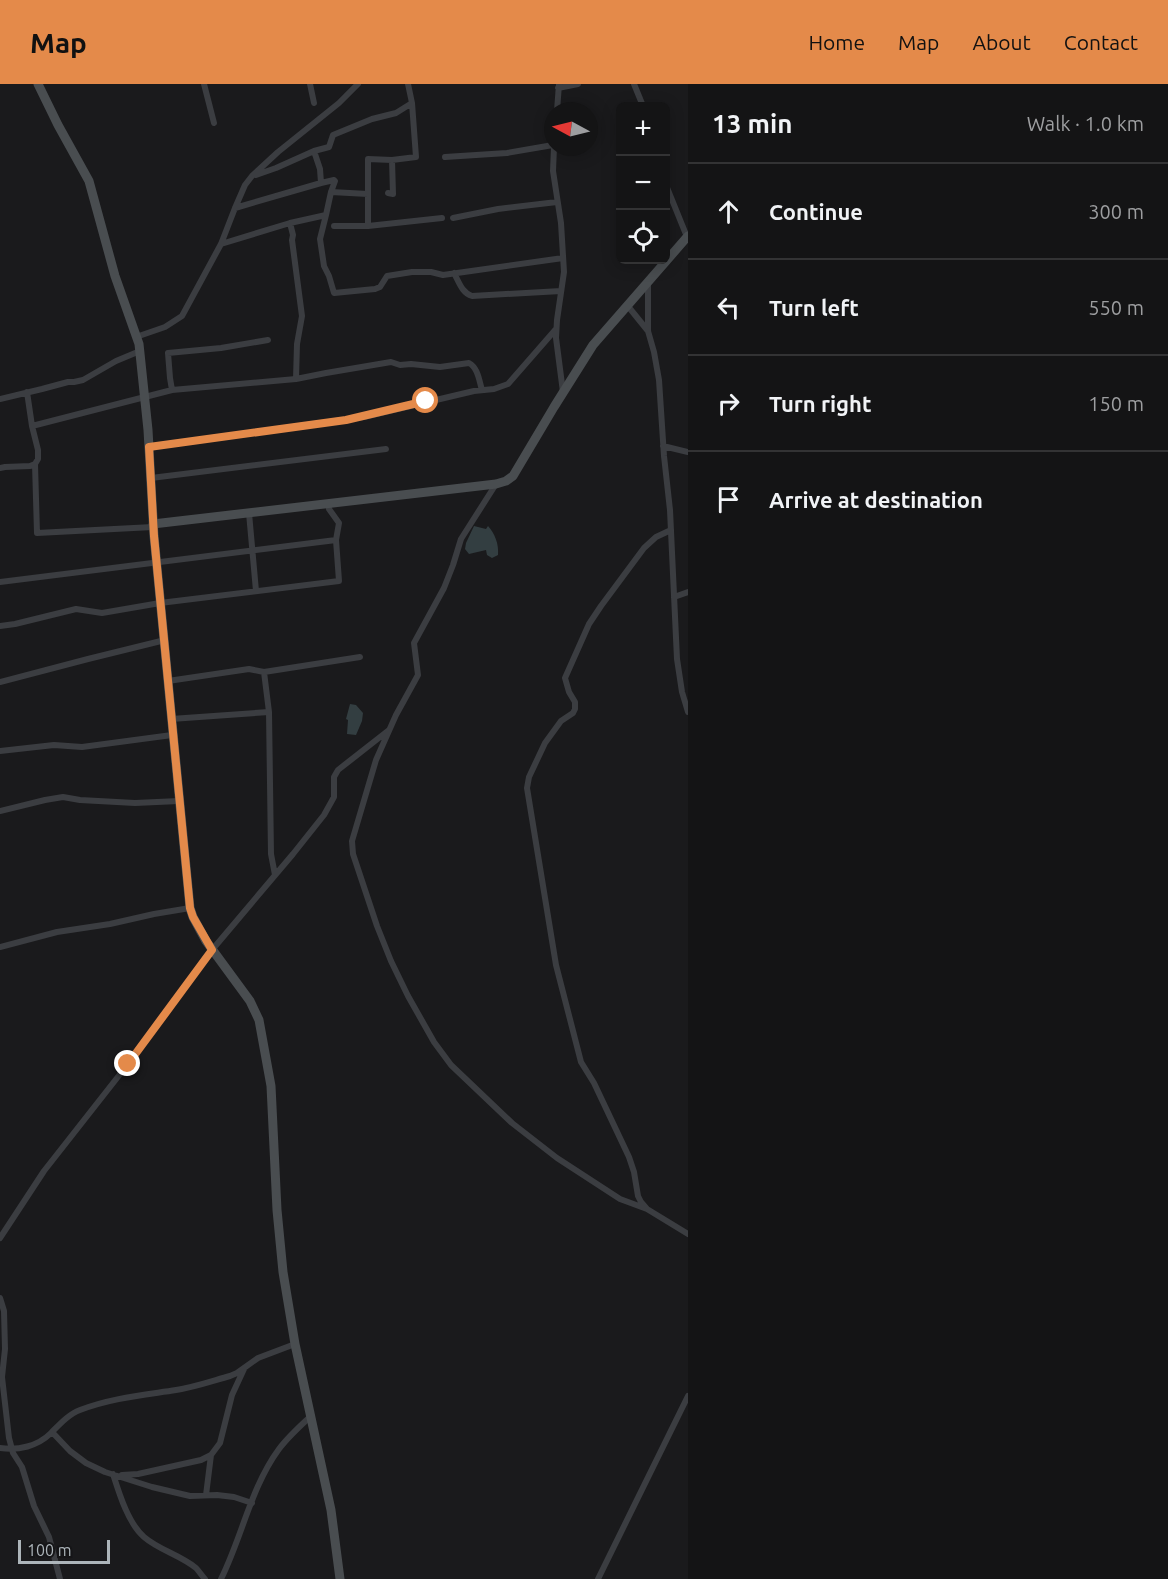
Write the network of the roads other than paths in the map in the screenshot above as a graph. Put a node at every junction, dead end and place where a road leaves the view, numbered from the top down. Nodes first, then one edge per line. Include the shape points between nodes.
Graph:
1 (38, 84) edge
2 (204, 84) edge
3 (310, 84) edge
4 (408, 84) edge
5 (578, 84) edge
6 (634, 84) edge
7 (356, 85) edge
8 (558, 86) edge
9 (557, 102) edge
10 (641, 102) edge
11 (314, 103) dead end
12 (412, 103) junction
13 (214, 123) dead end
14 (544, 147) edge
15 (314, 151) junction
16 (552, 156) edge
17 (444, 157) dead end
18 (392, 160) junction
19 (252, 176) junction
20 (321, 183) junction
21 (331, 192) junction
22 (388, 193) dead end
23 (369, 194) junction
24 (670, 195) edge
25 (557, 202) junction
26 (235, 208) junction
27 (326, 215) junction
28 (442, 218) dead end
29 (453, 218) dead end
30 (290, 223) junction
31 (334, 226) dead end
32 (368, 226) junction
33 (687, 237) edge
34 (221, 244) junction
35 (563, 258) junction
36 (454, 273) junction
37 (648, 282) junction
38 (561, 291) junction
39 (627, 305) junction
40 (556, 329) junction
41 (648, 331) junction
42 (136, 338) junction
43 (268, 340) dead end
44 (140, 351) junction
45 (296, 380) junction
46 (172, 390) junction
47 (482, 390) junction
48 (27, 392) junction
49 (563, 392) junction
50 (144, 396) junction
51 (0, 399) edge
52 (32, 426) junction
53 (663, 446) junction
54 (149, 447) junction
55 (386, 449) dead end
56 (688, 452) edge
57 (35, 464) junction
58 (0, 468) edge
59 (151, 478) junction
60 (496, 483) junction
61 (328, 504) junction
62 (249, 513) junction
63 (153, 525) junction
64 (671, 530) junction
65 (336, 540) junction
66 (252, 550) junction
67 (156, 561) junction
68 (0, 582) edge
69 (256, 591) junction
70 (688, 592) edge
71 (674, 597) junction
72 (160, 603) junction
73 (0, 626) edge
74 (165, 640) junction
75 (360, 657) dead end
76 (264, 672) junction
77 (168, 681) junction
78 (0, 682) edge
79 (269, 712) junction
80 (688, 712) edge
81 (171, 719) junction
82 (389, 730) junction
83 (172, 735) junction
84 (0, 751) edge
85 (179, 801) junction
86 (0, 811) edge
87 (275, 875) junction
88 (190, 908) junction
89 (0, 947) edge
90 (212, 950) junction
91 (647, 1209) junction
92 (688, 1234) edge
93 (0, 1238) edge
94 (0, 1298) edge
95 (295, 1344) junction
96 (246, 1367) junction
97 (688, 1396) edge
98 (311, 1416) junction
99 (52, 1432) junction
100 (0, 1448) edge
101 (12, 1450) junction
102 (211, 1455) junction
103 (113, 1474) junction
104 (206, 1496) junction
105 (252, 1503) junction
106 (60, 1579) edge
107 (205, 1579) edge
108 (221, 1579) edge
109 (340, 1579) edge
110 (598, 1579) edge

1 - 42 street via 89,181
2 - 13 street
3 - 11 street
4 - 12 street
5 - 8 street
6 - 10 street
7 - 19 street
8 - 9 street
12 - 15 street via 396,113 333,135 329,147
12 - 18 street via 416,157
14 - 17 street
15 - 19 street
15 - 20 street
16 - 25 street
18 - 22 street via 393,194
18 - 23 street via 368,159
19 - 26 street
20 - 21 street via 334,180
20 - 26 street
21 - 23 street
21 - 27 street
23 - 32 street
24 - 33 street
25 - 29 street
25 - 35 street
26 - 34 street
27 - 30 street
27 - 36 street via 320,239 324,266 334,292 375,289 387,276 412,272
28 - 32 street
30 - 34 street
30 - 45 street via 302,316
31 - 32 street
33 - 37 street
34 - 42 street via 182,316
35 - 36 street
35 - 38 street
36 - 38 street via 462,289 472,296
37 - 39 street
37 - 41 street
38 - 40 street
39 - 41 street
39 - 49 street via 593,345
40 - 47 street via 508,384
40 - 49 street
41 - 53 street via 659,380
42 - 44 street
43 - 46 street via 168,353
44 - 48 street via 84,380
44 - 50 street
45 - 46 street
45 - 47 street via 391,362 440,368 469,363 476,370
46 - 50 street
47 - 54 street via 346,420
48 - 51 street
48 - 52 street
49 - 60 street via 513,476
50 - 52 street
50 - 54 street
52 - 57 street via 38,450
53 - 56 street
53 - 64 street
54 - 59 street
55 - 59 street
57 - 58 street
57 - 63 street via 38,533
59 - 63 street
60 - 61 street
60 - 82 street via 461,538 444,588 414,643 418,675
61 - 62 street
61 - 65 street via 339,523
62 - 63 street
62 - 66 street
63 - 67 street
64 - 71 street
64 - 91 street via 644,548 589,624 566,678 575,709 545,743 527,788 556,965 576,1047 626,1149 638,1196
65 - 66 street
65 - 69 street via 339,581
66 - 67 street
66 - 69 street
67 - 68 street
67 - 72 street
69 - 72 street
70 - 71 street
71 - 80 street via 677,659
72 - 73 street via 102,613 76,609
72 - 74 street
74 - 77 street
74 - 78 street
75 - 76 street
76 - 77 street via 249,669
76 - 79 street
77 - 81 street
79 - 81 street
79 - 87 street via 271,854
81 - 83 street
82 - 87 street via 338,770 330,806
82 - 91 street via 352,841 377,926 408,996 451,1065 512,1123 603,1190
83 - 84 street via 82,747 54,745
83 - 85 street
85 - 86 street via 135,803 63,797
85 - 88 street
87 - 90 street
88 - 89 street via 57,932
88 - 90 street
90 - 93 street via 44,1171
90 - 95 street via 250,1001 259,1020 271,1093 279,1241
91 - 92 street
94 - 101 street via 5,1344 3,1388
95 - 96 street via 258,1358
95 - 98 street
96 - 99 street via 197,1385 78,1410
96 - 102 street via 232,1395 220,1443
97 - 110 street
98 - 105 street via 271,1461
98 - 109 street via 331,1510
99 - 101 street via 41,1441
99 - 103 street via 86,1463
100 - 101 street
101 - 106 street via 49,1537
102 - 103 street via 138,1474
102 - 104 street
103 - 104 street via 190,1496
103 - 107 street via 121,1499 142,1535 196,1568
104 - 105 street via 234,1497
105 - 108 street

